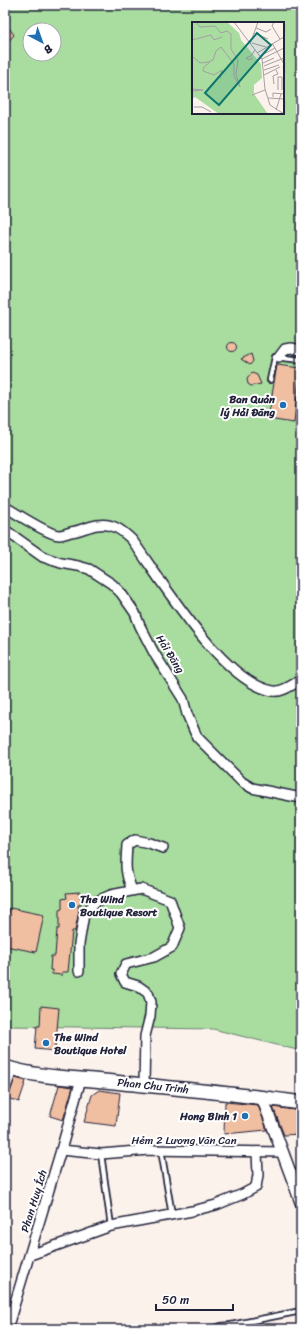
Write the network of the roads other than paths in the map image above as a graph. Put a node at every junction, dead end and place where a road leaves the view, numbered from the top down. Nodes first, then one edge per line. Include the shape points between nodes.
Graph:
1 (301, 350) edge
2 (279, 357) junction
3 (301, 360) edge
4 (270, 380) dead end
5 (301, 401) edge
6 (300, 412) dead end
7 (5, 507) edge
8 (5, 530) edge
9 (301, 680) edge
10 (301, 798) edge
11 (163, 848) dead end
12 (132, 890) junction
13 (79, 971) dead end
14 (9, 1068) edge
15 (81, 1079) junction
16 (144, 1085) junction
17 (5, 1090) edge
18 (262, 1097) junction
19 (301, 1103) edge
20 (61, 1150) junction
21 (161, 1150) junction
22 (257, 1152) junction
23 (283, 1152) junction
24 (101, 1154) junction
25 (301, 1202) edge
26 (172, 1215) junction
27 (111, 1226) junction
28 (30, 1255) junction
29 (301, 1312) edge
30 (233, 1327) edge
31 (7, 1329) edge
32 (211, 1329) edge

1 - 2 street via 285,349
2 - 3 lane
2 - 4 lane via 275,357
5 - 6 lane
7 - 9 street via 45,531 58,535 97,525 108,525 123,531 206,642 242,677 254,686 274,692
8 - 10 street, Hải Đăng via 43,557 60,564 89,570 112,584 134,613 154,653 183,699 197,736 242,782 252,788
11 - 12 street via 135,840 127,845 126,877
12 - 13 street via 97,901 84,914 79,944
12 - 16 street via 141,888 170,900 180,928 172,947 154,957 126,964 121,974 126,982 148,993 151,1002 145,1036
14 - 15 main road, Phan Chu Trinh via 33,1074
14 - 17 street
15 - 16 main road, Phan Chu Trinh
15 - 20 street, Phan Huy Ích
16 - 18 main road, Phan Chu Trinh
18 - 19 main road, Phan Chu Trinh
18 - 23 street
20 - 24 street, Hẻm 2 Lương Văn Can
20 - 28 street, Phan Huy Ích
21 - 22 street, Hẻm 2 Lương Văn Can
21 - 24 street, Hẻm 2 Lương Văn Can
21 - 26 lane
22 - 23 street, Hẻm 2 Lương Văn Can
22 - 26 street via 256,1187 216,1205
23 - 25 street
24 - 27 lane
26 - 27 street
27 - 28 street
28 - 31 street, Phan Huy Ích
29 - 30 lane
30 - 32 lane via 221,1326

